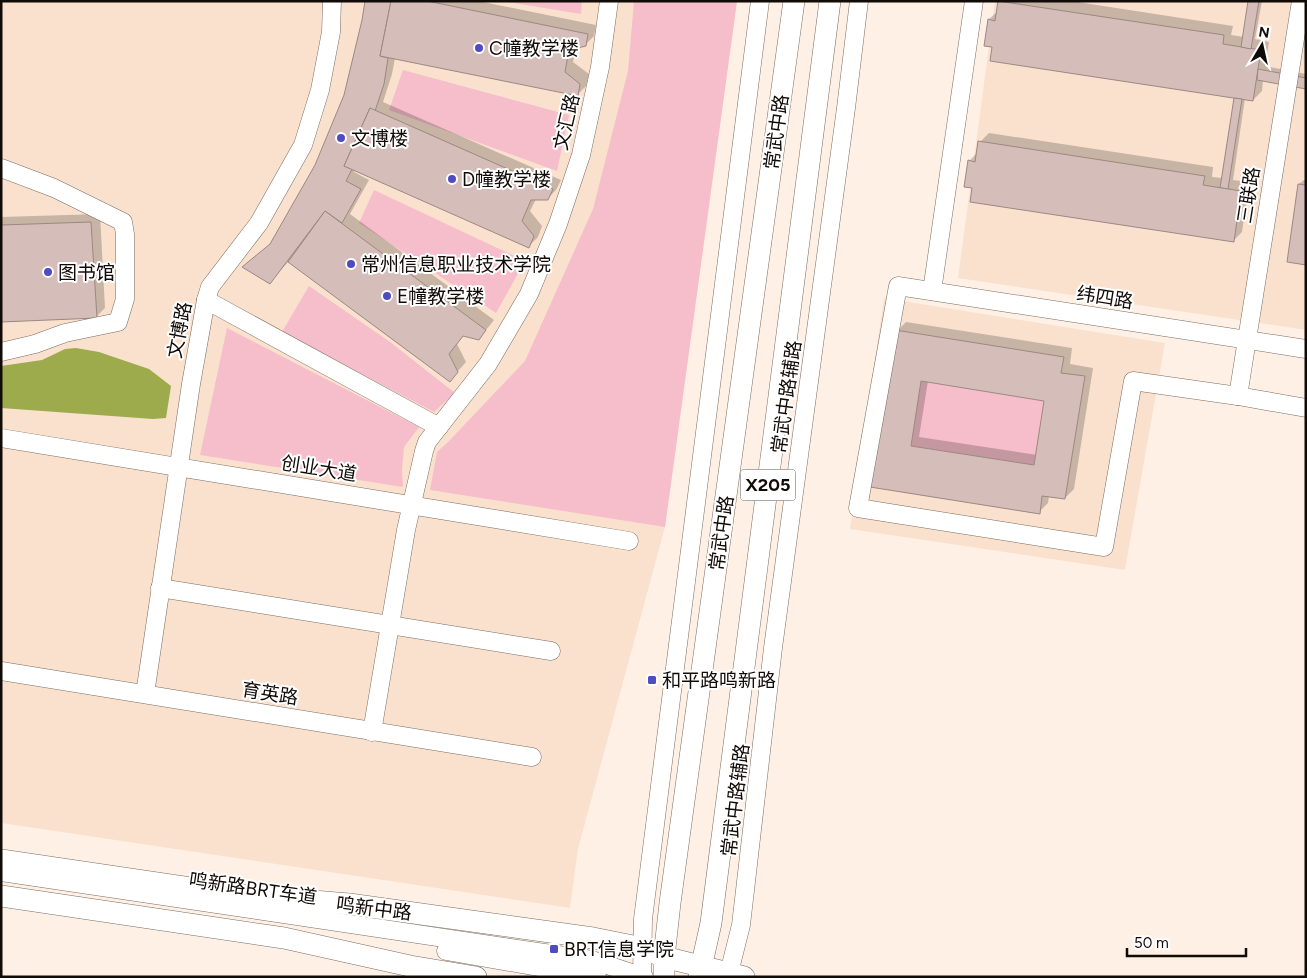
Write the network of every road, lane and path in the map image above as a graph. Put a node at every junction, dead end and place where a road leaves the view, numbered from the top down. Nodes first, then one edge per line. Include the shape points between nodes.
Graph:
1 (332, 1) edge
2 (609, 1) edge
3 (760, 1) edge
4 (794, 1) edge
5 (830, 1) edge
6 (859, 1) edge
7 (974, 1) edge
8 (1301, 1) edge
9 (1, 168) edge
10 (932, 291) junction
11 (206, 300) junction
12 (1247, 340) junction
13 (1306, 350) edge
14 (1, 352) edge
15 (1238, 396) junction
16 (1306, 408) edge
17 (439, 427) junction
18 (1, 438) edge
19 (178, 467) junction
20 (411, 504) junction
21 (629, 541) dead end
22 (160, 588) junction
23 (390, 625) junction
24 (551, 651) dead end
25 (1, 671) edge
26 (144, 694) junction
27 (372, 732) junction
28 (532, 757) dead end
29 (1, 860) edge
30 (1, 872) edge
31 (1, 882) edge
32 (1, 896) edge
33 (643, 948) junction
34 (664, 967) edge
35 (700, 972) edge
36 (642, 976) edge
37 (731, 976) edge
38 (476, 977) edge
39 (597, 977) edge

1 - 11 street, 文博路 via 331,32 320,90 303,145 259,223 210,287
2 - 17 street, 文汇路 via 600,67 581,155 558,224 529,294 493,357
3 - 33 street via 643,919
4 - 34 main road, 常武中路 / X205 via 670,903
5 - 35 main road, 常武中路 / X205 via 712,913
6 - 37 street, 常武中路辅路 via 773,648 742,925
7 - 10 street
8 - 12 street, 三联路
9 - 14 street via 54,188 123,222 125,299 118,322 65,333
10 - 12 street, 纬四路
10 - 15 street, 纬四路 via 898,286 858,508 1104,547 1133,381
11 - 17 street
11 - 19 street, 文博路
12 - 13 street, 纬四路
12 - 15 street, 三联路
15 - 16 street
17 - 20 street, 文汇路 via 427,442
18 - 19 street, 创业大道
19 - 20 street, 创业大道
19 - 22 street, 文博路
20 - 21 street, 创业大道
20 - 23 street, 文汇路
22 - 23 street
22 - 26 street, 文博路
23 - 24 street
23 - 27 street, 文汇路
25 - 26 street, 育英路
26 - 27 street, 育英路
27 - 28 street, 育英路
29 - 33 main road, 鸣新中路 via 231,894 349,904
30 - 36 street, 鸣新路BRT车道 via 592,960
31 - 39 street, 鸣新路BRT车道 via 350,934
32 - 38 main road via 284,938
33 - 34 main road, 鸣新中路
33 - 36 street
34 - 35 main road, 鸣新中路
35 - 37 main road, 鸣新中路

